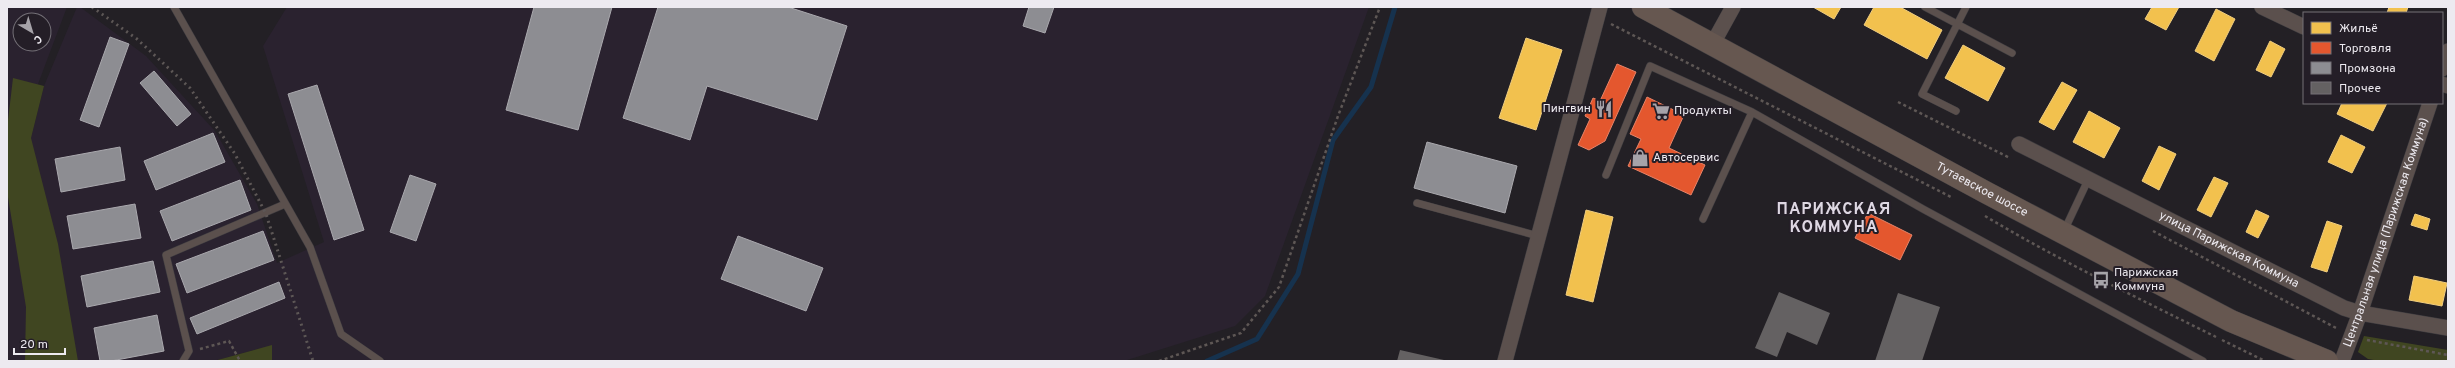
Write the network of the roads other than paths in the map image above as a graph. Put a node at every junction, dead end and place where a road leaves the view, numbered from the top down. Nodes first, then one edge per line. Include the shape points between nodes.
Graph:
1 (174, 7) edge
2 (1643, 7) edge
3 (1733, 7) edge
4 (1925, 7) edge
5 (1966, 7) edge
6 (2262, 7) edge
7 (1599, 12) edge
8 (1957, 24) junction
9 (2303, 27) edge
10 (1712, 45) junction
11 (2448, 51) edge
12 (2012, 53) dead end
13 (2443, 66) edge
14 (2430, 104) edge
15 (1752, 112) junction
16 (1956, 112) dead end
17 (2019, 144) dead end
18 (1606, 175) dead end
19 (2088, 180) junction
20 (1417, 203) dead end
21 (285, 204) junction
22 (1704, 219) dead end
23 (2063, 233) junction
24 (1538, 236) junction
25 (2360, 313) junction
26 (2448, 328) edge
27 (183, 361) edge
28 (380, 361) edge
29 (1505, 361) edge
30 (2203, 361) edge
31 (2327, 361) edge
32 (2342, 361) edge

1 - 21 lane
2 - 10 main road, Тутаевское шоссе
3 - 10 street
4 - 8 lane
5 - 8 lane
6 - 9 street
7 - 24 street
8 - 12 lane
8 - 16 lane via 1922,94
10 - 23 main road, Тутаевское шоссе
11 - 13 street
14 - 25 street, Центральная улица (Парижская Коммуна)
15 - 18 lane via 1650,66
15 - 22 lane
15 - 30 lane via 1923,209
17 - 19 street, улица Парижская Коммуна
19 - 23 lane
19 - 25 street, улица Парижская Коммуна via 2330,301
20 - 24 lane
21 - 27 lane via 166,255 189,352
21 - 28 lane via 310,247 341,334
23 - 31 main road, Тутаевское шоссе via 2231,320
24 - 29 street
25 - 26 street, улица Парижская Коммуна
25 - 32 street, Центральная улица (Парижская Коммуна)

